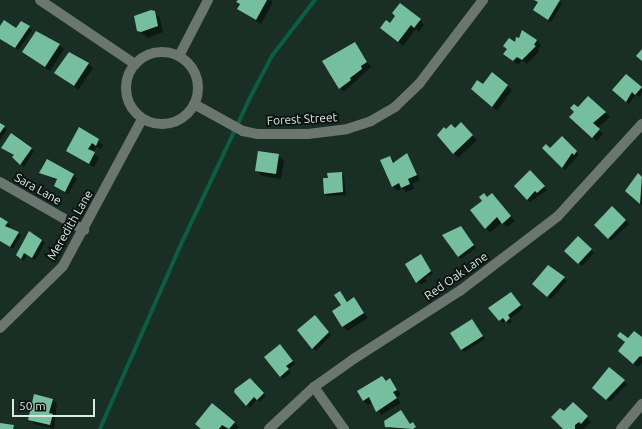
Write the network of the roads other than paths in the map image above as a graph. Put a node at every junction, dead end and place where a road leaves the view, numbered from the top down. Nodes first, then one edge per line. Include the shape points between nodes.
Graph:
1 (40, 0) edge
2 (208, 0) edge
3 (483, 0) edge
4 (179, 56) junction
5 (135, 64) junction
6 (194, 104) junction
7 (142, 119) junction
8 (642, 124) edge
9 (0, 182) edge
10 (84, 230) junction
11 (4, 320) edge
12 (0, 328) edge
13 (314, 388) junction
14 (642, 404) edge
15 (269, 429) edge
16 (344, 429) edge
17 (621, 429) edge

1 - 5 street
2 - 4 street
3 - 6 street, Forest Street via 419,84 395,107 371,121 347,129 308,134 257,134 243,131
4 - 5 street via 160,52 146,55
4 - 6 street via 194,72 197,94
5 - 7 street via 128,74 125,87 127,99
6 - 7 street via 187,114 171,122 153,123
7 - 10 street, Meredith Lane
8 - 13 street, Red Oak Lane via 558,216 461,290 355,358
9 - 10 street, Sara Lane
10 - 11 street, Meredith Lane via 63,266
11 - 12 street, Meredith Lane
13 - 15 street, Red Oak Lane
13 - 16 street
14 - 17 street

